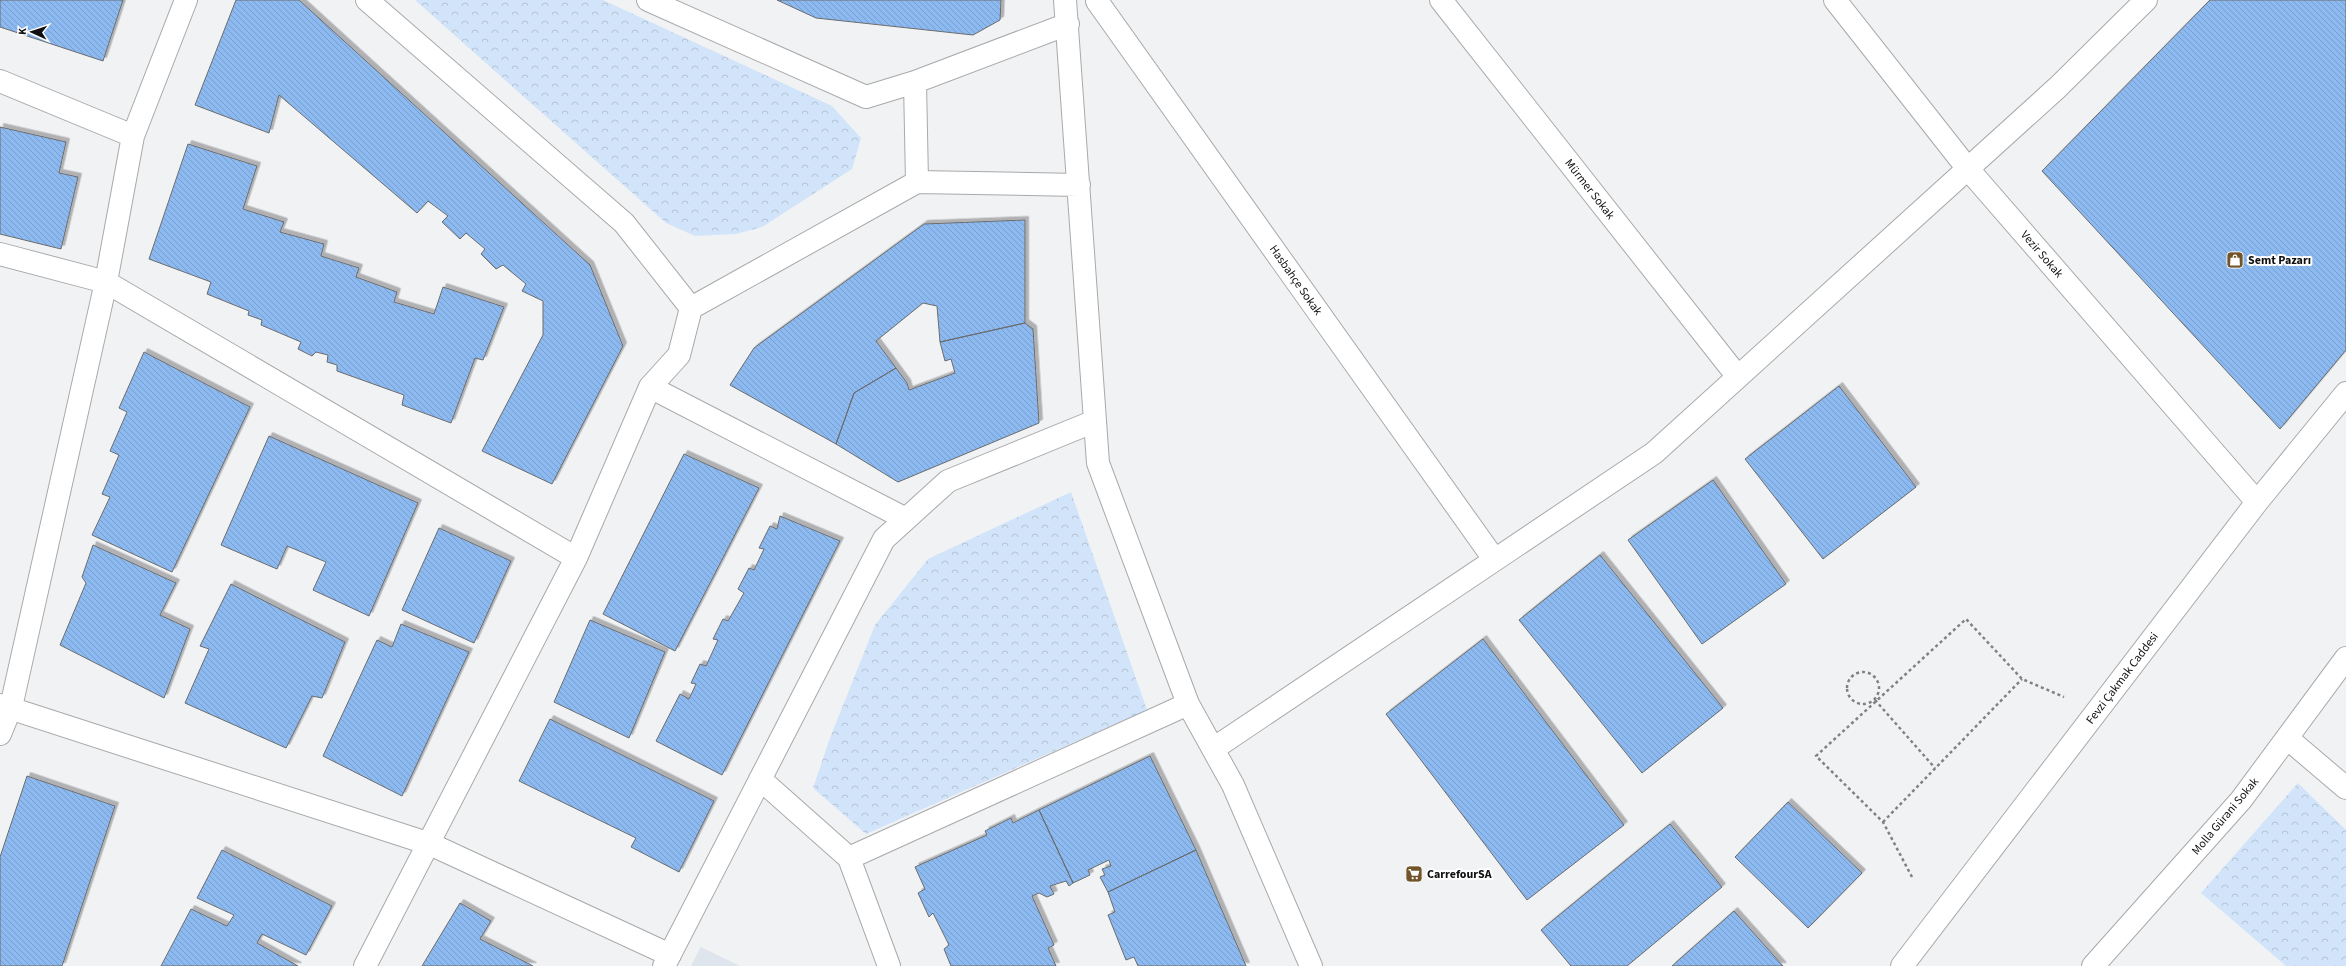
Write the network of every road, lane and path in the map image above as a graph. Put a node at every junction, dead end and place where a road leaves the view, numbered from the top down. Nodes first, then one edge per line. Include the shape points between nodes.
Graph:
1 (186, 0) edge
2 (367, 0) edge
3 (648, 0) edge
4 (1065, 0) edge
5 (1098, 0) edge
6 (1441, 0) edge
7 (1835, 0) edge
8 (2146, 0) edge
9 (1068, 24) junction
10 (0, 81) edge
11 (915, 82) junction
12 (134, 136) junction
13 (1968, 169) junction
14 (917, 182) junction
15 (1079, 185) junction
16 (0, 254) edge
17 (106, 282) junction
18 (691, 308) junction
19 (1738, 377) junction
20 (650, 387) junction
21 (2346, 393) edge
22 (1095, 421) junction
23 (2257, 502) junction
24 (906, 519) junction
25 (576, 558) junction
26 (1494, 560) junction
27 (2346, 658) edge
28 (2022, 679) junction
29 (2064, 697) dead end
30 (1875, 700) junction
31 (1188, 704) junction
32 (5, 706) edge
33 (0, 734) edge
34 (2287, 738) junction
35 (1213, 750) junction
36 (1935, 768) junction
37 (760, 779) junction
38 (2346, 788) edge
39 (1882, 822) junction
40 (430, 844) junction
41 (849, 858) junction
42 (1912, 877) dead end
43 (667, 961) edge
44 (365, 966) edge
45 (889, 966) edge
46 (1311, 966) edge
47 (1902, 966) edge
48 (2093, 966) edge

1 - 12 street
2 - 18 street via 624,223
3 - 11 street via 866,96
4 - 5 street
4 - 9 street
5 - 26 street, Hasbahçe Sokak
6 - 19 street, Mürmer Sokak
7 - 13 street, Vezir Sokak
8 - 13 street via 2058,87
9 - 11 street
9 - 15 street
10 - 12 street
11 - 14 street
12 - 17 street
13 - 19 street
13 - 23 street, Vezir Sokak
14 - 15 street
14 - 18 street
15 - 22 street
16 - 17 street
17 - 25 street
17 - 32 street
18 - 20 street via 679,355
19 - 26 street via 1654,453
20 - 24 street
20 - 25 street
21 - 23 street, Fevzi Çakmak Caddesi
22 - 24 street via 948,481
22 - 31 street via 1098,463
23 - 47 street, Fevzi Çakmak Caddesi
24 - 37 street via 884,539
25 - 40 street
26 - 35 street
27 - 34 street, Molla Gürani Sokak
28 - 29 path
28 - 30 path via 1966,619
28 - 36 path
30 - 30 path via 1865,705 1851,700 1846,691 1851,676 1868,672 1876,679 1879,690
30 - 36 path
30 - 39 path via 1816,756
31 - 35 street
31 - 41 street
32 - 33 street
32 - 40 street
34 - 38 street
34 - 48 street, Molla Gürani Sokak via 2241,800
35 - 46 street via 1233,784
36 - 39 path
37 - 41 street
37 - 43 street
39 - 42 path
40 - 43 street
40 - 44 street
41 - 45 street

